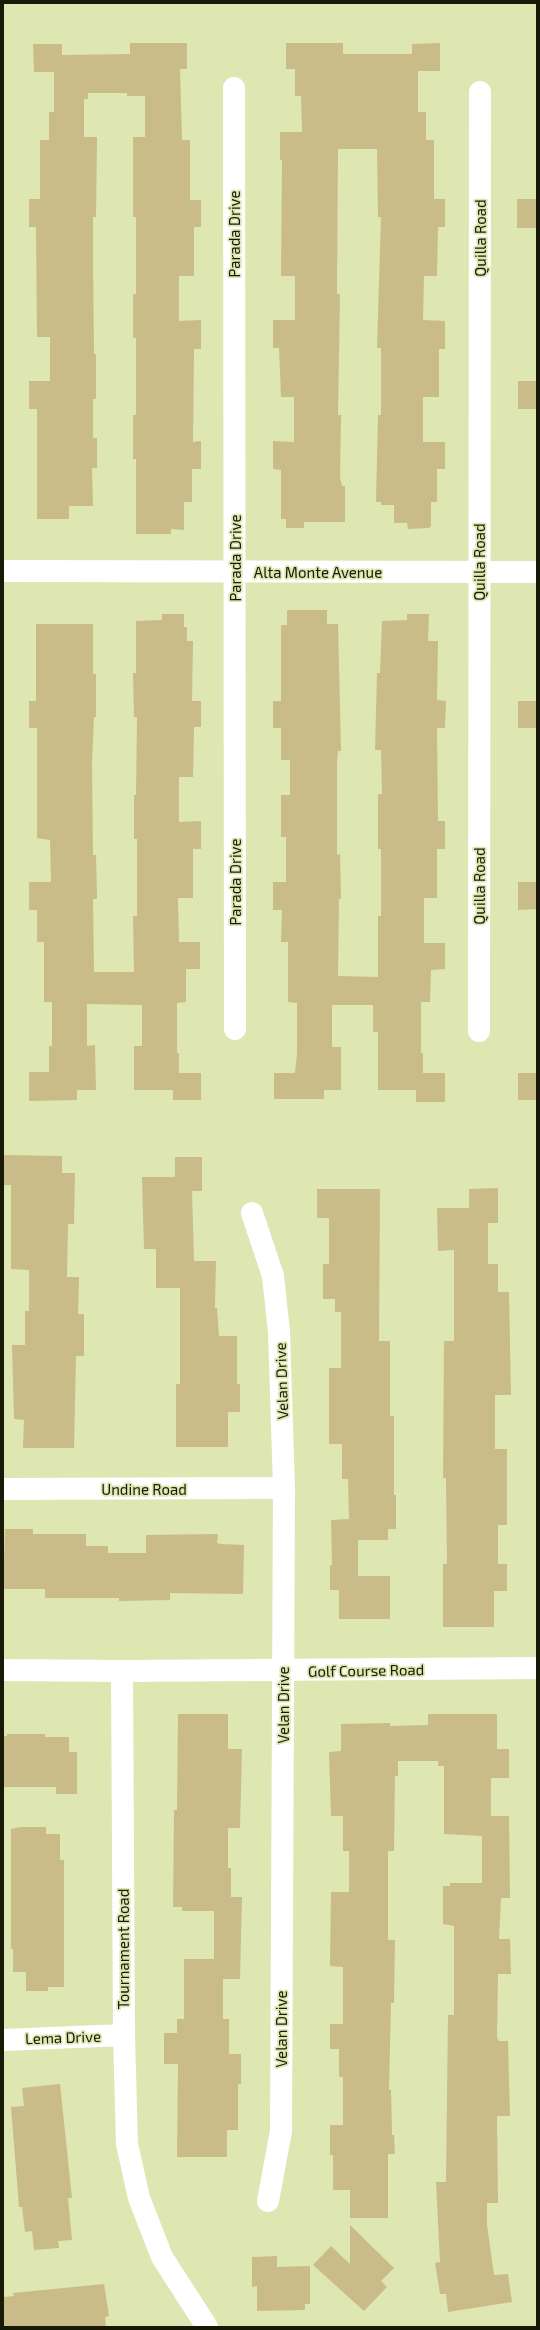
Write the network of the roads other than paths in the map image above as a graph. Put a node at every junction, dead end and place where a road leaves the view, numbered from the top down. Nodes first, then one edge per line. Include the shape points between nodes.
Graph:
1 (234, 88) dead end
2 (480, 92) dead end
3 (3, 571) edge
4 (235, 571) junction
5 (479, 572) junction
6 (537, 572) edge
7 (235, 1028) dead end
8 (479, 1031) dead end
9 (252, 1213) dead end
10 (284, 1488) junction
11 (3, 1489) edge
12 (537, 1668) edge
13 (3, 1670) edge
14 (122, 1671) junction
15 (283, 1671) junction
16 (124, 2035) junction
17 (3, 2040) edge
18 (268, 2201) dead end
19 (207, 2327) edge

1 - 4 street, Parada Drive
2 - 5 street, Quilla Road
3 - 4 street, Alta Monte Avenue
4 - 5 street, Alta Monte Avenue
4 - 7 street, Parada Drive
5 - 6 street, Alta Monte Avenue
5 - 8 street, Quilla Road
9 - 10 street, Velan Drive via 273,1276 279,1332
10 - 11 street, Undine Road
10 - 15 street, Velan Drive
12 - 15 street, Golf Course Road
13 - 14 street
14 - 15 street, Golf Course Road
14 - 16 street, Tournament Road
15 - 18 street, Velan Drive via 281,2131
16 - 17 street, Lema Drive
16 - 19 street, Tournament Road via 127,2144 139,2198 162,2257

